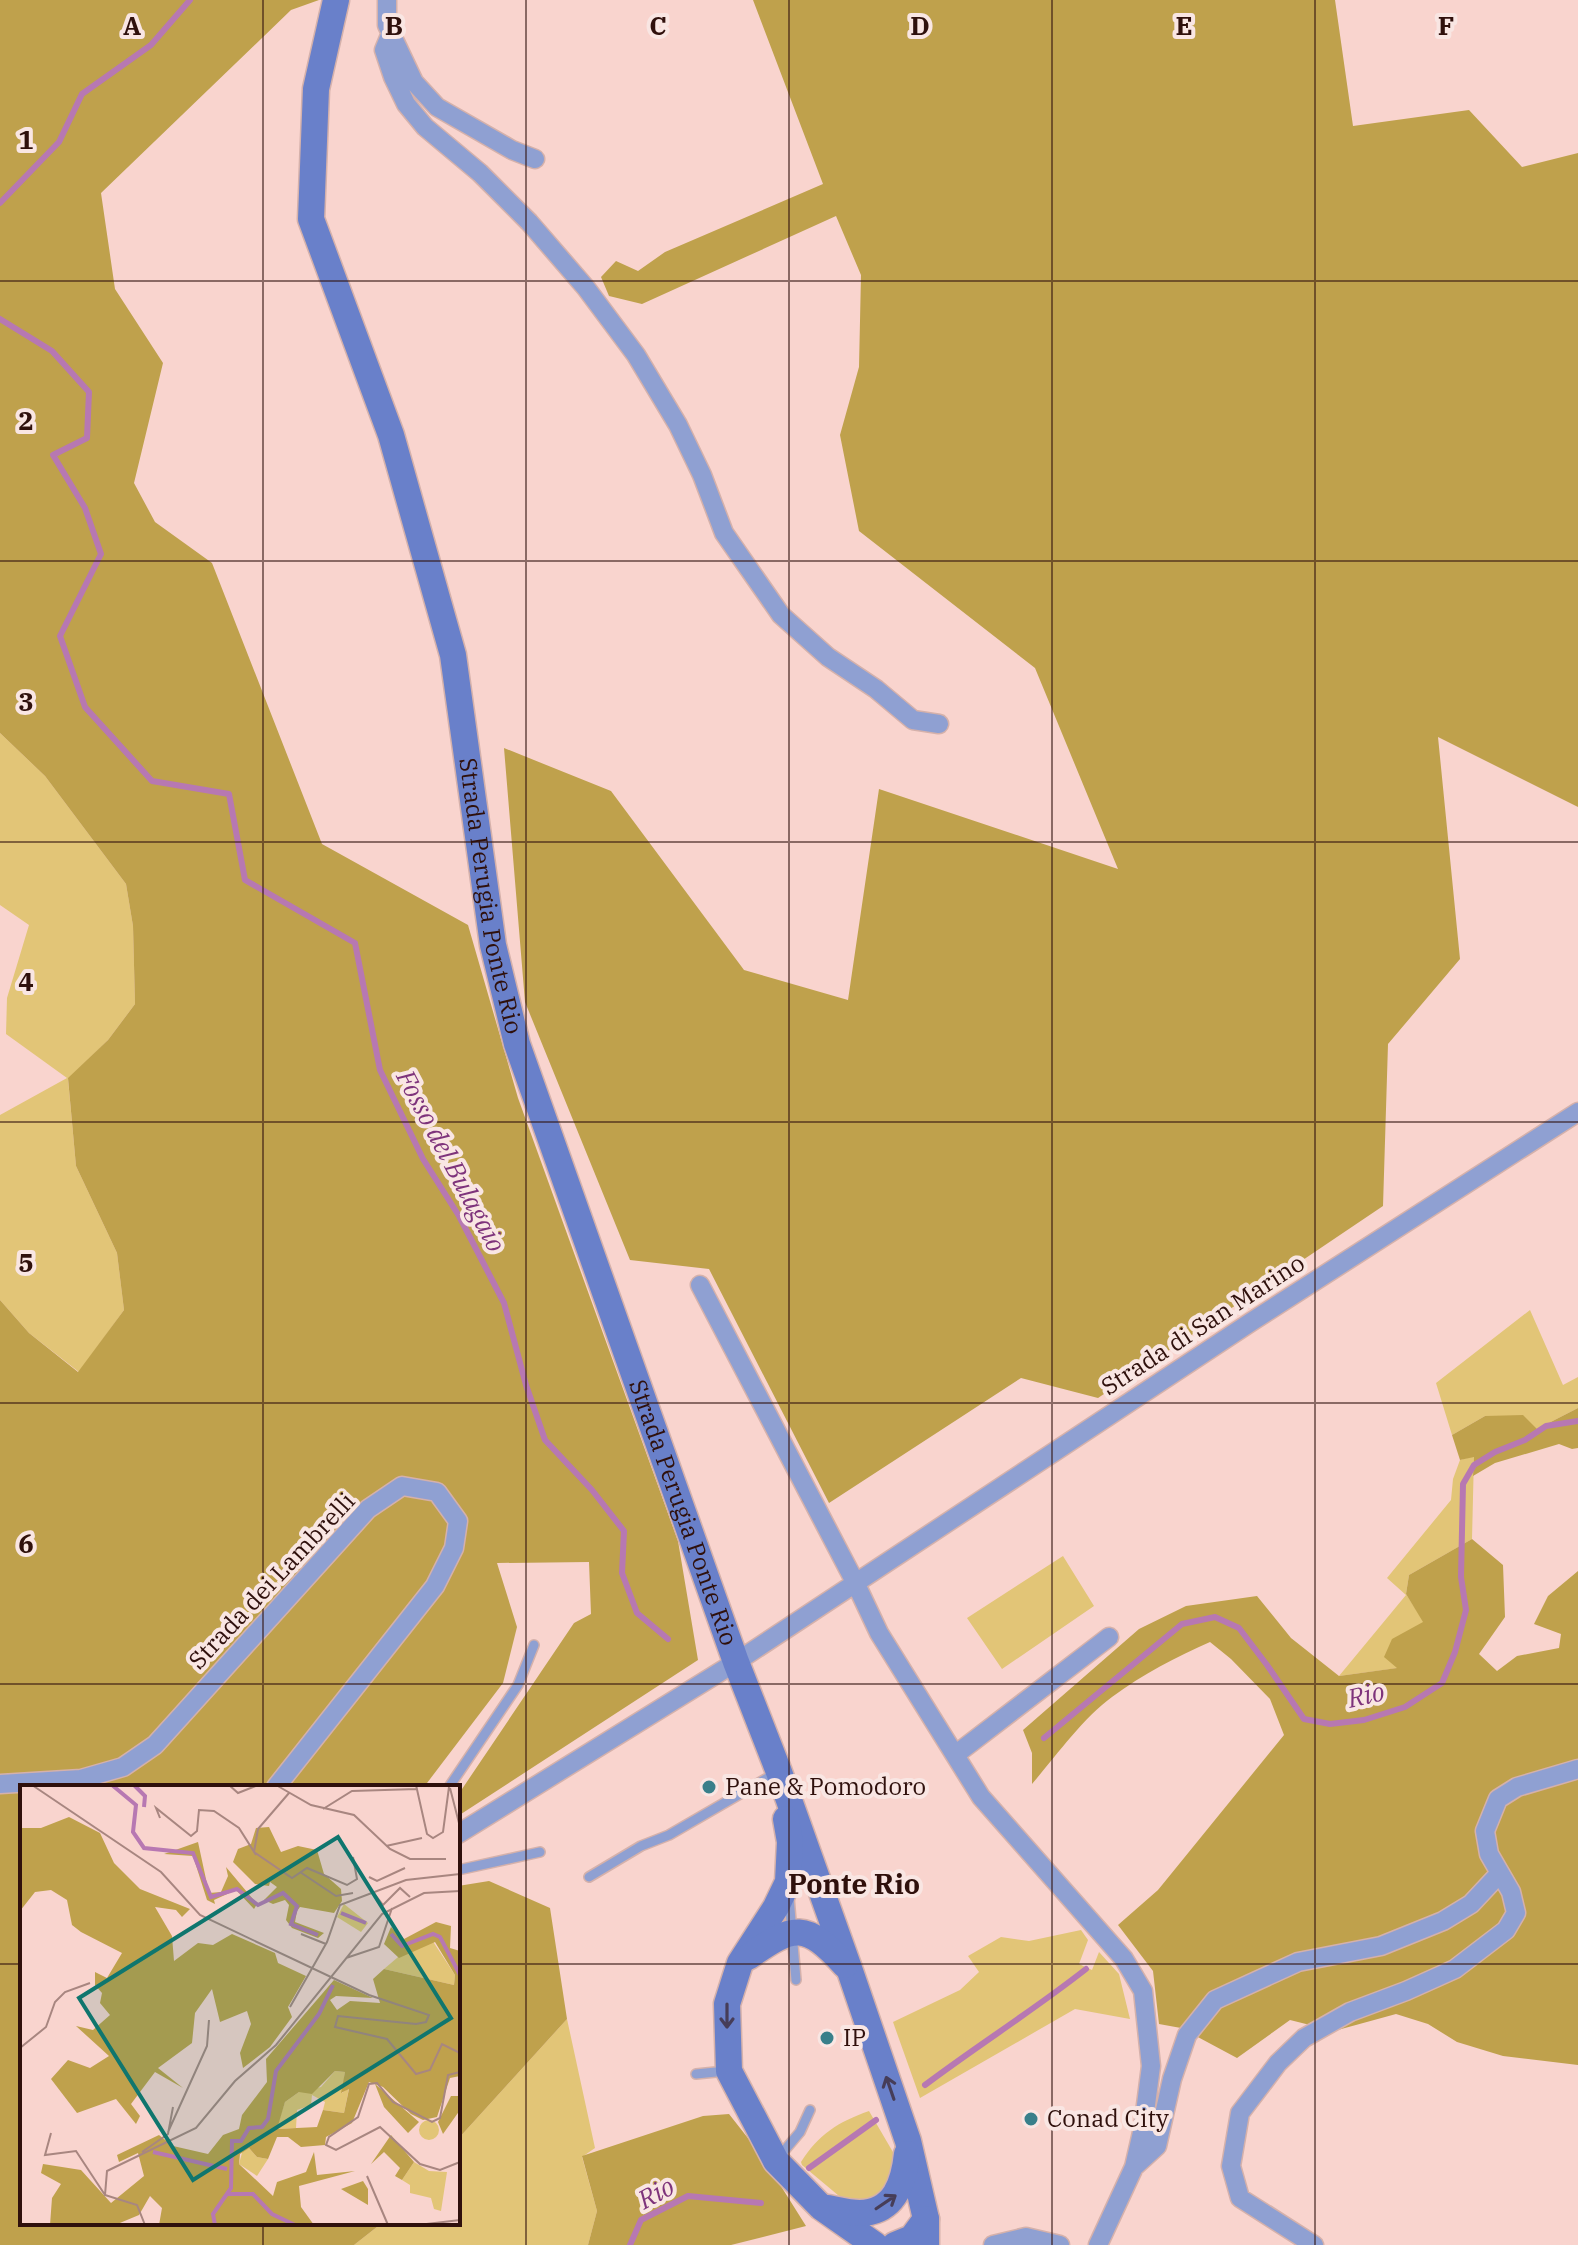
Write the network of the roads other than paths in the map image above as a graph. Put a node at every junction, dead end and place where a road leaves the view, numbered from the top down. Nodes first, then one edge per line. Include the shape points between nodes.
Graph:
1 (336, 0) edge
2 (387, 0) edge
3 (391, 33) junction
4 (535, 159) dead end
5 (939, 724) dead end
6 (1578, 1112) edge
7 (700, 1285) dead end
8 (855, 1582) junction
9 (1109, 1637) dead end
10 (534, 1645) dead end
11 (736, 1662) junction
12 (955, 1755) junction
13 (1578, 1769) edge
14 (779, 1772) junction
15 (0, 1784) edge
16 (278, 1785) edge
17 (450, 1785) edge
18 (460, 1833) edge
19 (540, 1852) dead end
20 (460, 1870) edge
21 (1500, 1873) junction
22 (589, 1877) dead end
23 (788, 1882) junction
24 (792, 1932) junction
25 (740, 1963) junction
26 (850, 1971) junction
27 (796, 1980) dead end
28 (729, 2071) junction
29 (696, 2074) dead end
30 (810, 2110) dead end
31 (908, 2141) junction
32 (776, 2161) junction
33 (1134, 2167) junction
34 (821, 2207) junction
35 (926, 2232) edge
36 (875, 2245) edge
37 (895, 2245) edge
38 (993, 2245) edge
39 (1060, 2245) edge
40 (1098, 2245) edge
41 (1314, 2245) edge

1 - 11 main road, Strada Perugia Ponte Rio via 316,89 311,219 391,435 453,655 493,945 517,1044
2 - 3 street
3 - 4 street via 414,82 437,107
3 - 5 street via 384,50 406,104 529,222 636,355 678,425 724,533 781,615 913,720
6 - 8 street, Strada di San Marino
7 - 8 street
8 - 11 street
8 - 12 street via 879,1633
9 - 12 street
10 - 17 lane via 518,1685
11 - 14 main road, Strada Perugia Ponte Rio
11 - 18 street
12 - 33 street via 981,1797 1124,1959 1143,1991 1151,2066
13 - 21 street via 1517,1787 1498,1799 1485,1831
14 - 22 lane
14 - 23 main road, Strada Perugia Ponte Rio via 790,1842
14 - 26 main road, Strada Perugia Ponte Rio
15 - 16 street, Strada dei Lambrelli via 81,1779 123,1767 155,1745 368,1509 402,1486 437,1492 458,1521 454,1548 435,1586
19 - 20 lane
21 - 33 street via 1471,1904 1443,1921 1381,1946 1298,1962 1215,2000 1187,2035 1157,2146
21 - 41 street via 1516,1913 1506,1930 1455,1969 1350,2012 1304,2038 1240,2113 1231,2166 1240,2198
23 - 24 lane
23 - 25 main road, Strada Perugia Ponte Rio
24 - 25 main road
24 - 26 main road, Strada Perugia Ponte Rio via 824,1942
24 - 27 lane
25 -> 28 main road, Strada Perugia Ponte Rio via 727,2004
31 -> 26 main road, Strada Perugia Ponte Rio
28 - 29 lane
28 - 32 main road, Strada Perugia Ponte Rio
30 - 32 lane
34 -> 31 main road, Strada Perugia Ponte Rio via 862,2213 882,2207 898,2193 905,2177
31 - 35 main road, Strada Perugia Ponte Rio
32 - 34 main road, Strada Perugia Ponte Rio
33 - 40 street
34 - 36 main road, Strada Perugia Ponte Rio
35 - 37 main road, Strada Perugia Ponte Rio
38 - 39 street via 1026,2237

